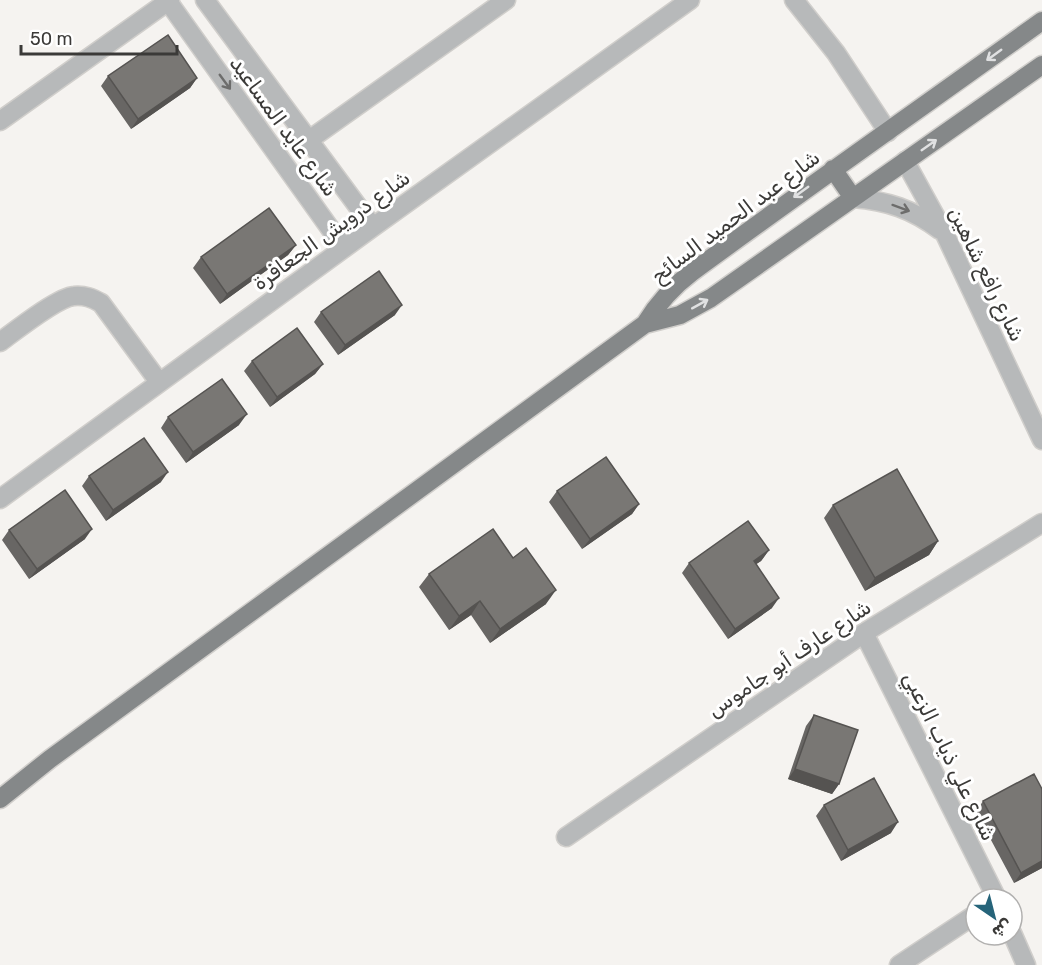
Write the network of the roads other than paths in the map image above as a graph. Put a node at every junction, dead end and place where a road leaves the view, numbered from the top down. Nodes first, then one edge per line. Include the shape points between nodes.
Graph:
1 (168, 0) edge
2 (206, 0) edge
3 (506, 0) edge
4 (690, 0) edge
5 (794, 0) edge
6 (1042, 21) edge
7 (1042, 65) edge
8 (0, 122) edge
9 (888, 132) junction
10 (309, 141) junction
11 (905, 161) junction
12 (833, 169) junction
13 (853, 198) junction
14 (373, 227) junction
15 (944, 232) junction
16 (344, 248) junction
17 (645, 324) junction
18 (0, 342) edge
19 (159, 382) junction
20 (1042, 440) edge
21 (0, 499) edge
22 (1042, 523) edge
23 (864, 633) junction
24 (0, 799) edge
25 (566, 837) dead end
26 (991, 887) edge
27 (964, 922) edge
28 (1018, 947) edge
29 (899, 965) edge
30 (1026, 965) edge

1 - 8 street
1 -> 16 street, شارع عايد المساعيد
2 - 10 street, شارع عايد المساعيد
3 - 10 street
4 - 14 street, شارع درويش الجعافرة
5 - 9 street via 836,53
6 -> 9 main road, شارع عبد الحميد السائح
11 -> 7 main road, شارع عبد الحميد السائح
9 - 12 main road, شارع عبد الحميد السائح
10 - 14 street, شارع عايد المساعيد
11 - 13 main road, شارع عبد الحميد السائح
11 - 15 street, شارع رافع شاهين
12 - 13 main road
12 -> 17 main road, شارع عبد الحميد السائح via 678,283
13 -> 15 street via 892,204
17 -> 13 main road, شارع عبد الحميد السائح via 680,315 711,298
14 - 16 street, شارع درويش الجعافرة
15 - 20 street, شارع رافع شاهين
16 - 19 street, شارع درويش الجعافرة
17 - 24 main road
18 - 19 street via 56,303 71,296 87,296 101,303
19 - 21 street, شارع درويش الجعافرة
22 - 23 street, شارع عارف أبو جاموس
23 - 25 street, شارع عارف أبو جاموس
23 - 26 street, شارع علي ذياب الزعبي
27 - 29 street
28 - 30 street

